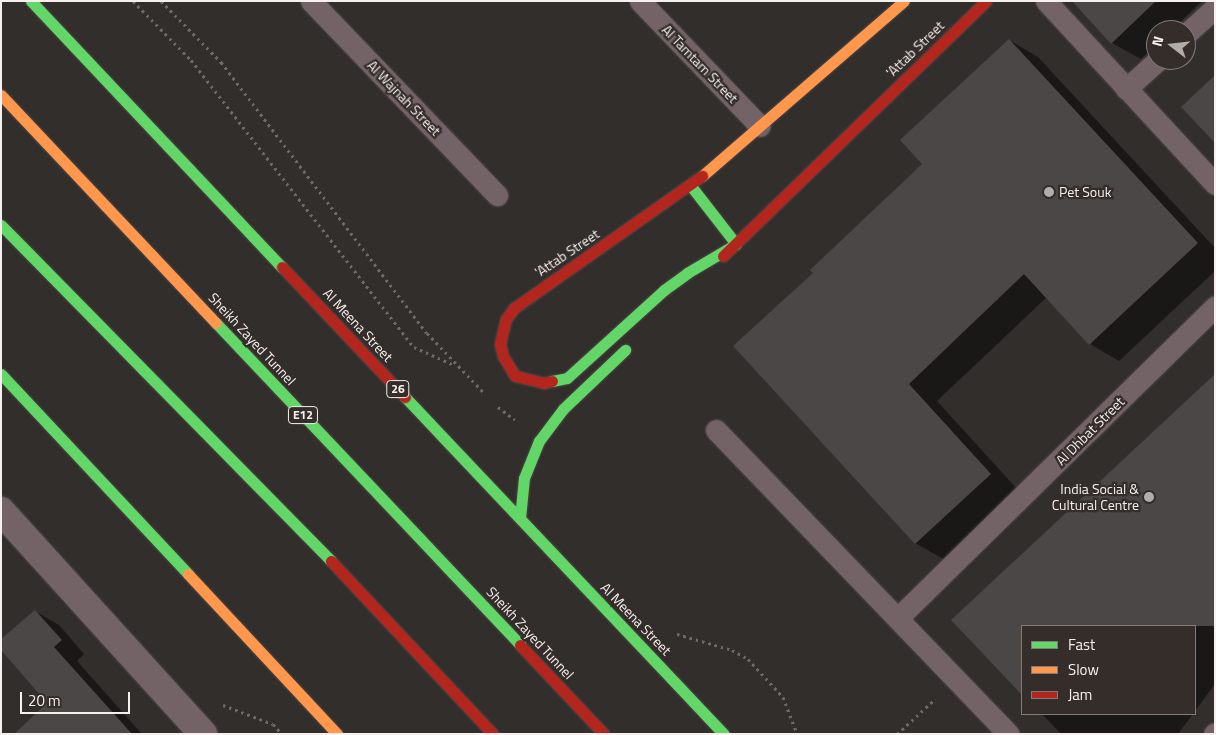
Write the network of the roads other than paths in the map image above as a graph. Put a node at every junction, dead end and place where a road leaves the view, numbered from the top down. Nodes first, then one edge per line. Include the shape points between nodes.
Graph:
1 (31, 1) edge
2 (48, 1) edge
3 (310, 1) edge
4 (640, 1) edge
5 (904, 1) edge
6 (986, 1) edge
7 (1046, 1) edge
8 (1215, 8) edge
9 (1196, 25) edge
10 (72, 44) junction
11 (1147, 70) edge
12 (1126, 89) junction
13 (1, 95) edge
14 (760, 126) junction
15 (1215, 184) edge
16 (692, 186) junction
17 (498, 195) dead end
18 (1, 225) edge
19 (736, 244) junction
20 (700, 278) dead end
21 (1215, 306) edge
22 (635, 340) dead end
23 (1, 374) edge
24 (716, 430) dead end
25 (1, 511) edge
26 (520, 518) junction
27 (899, 617) junction
28 (203, 734) edge
29 (337, 734) edge
30 (493, 734) edge
31 (604, 734) edge
32 (724, 734) edge
33 (1009, 734) edge

1 - 10 main road, Al Meena Street / 26
2 - 10 main road
3 - 17 lane, Al Wajnah Street
4 - 14 lane, Al Tamtam Street
5 - 14 main road, 'Attab Street
6 - 19 main road, 'Attab Street
7 - 12 lane
8 - 9 lane
10 - 26 main road, Al Meena Street / 26
11 - 12 lane
12 - 15 lane
13 - 31 main road, Sheikh Zayed Tunnel / E12
14 - 16 main road, 'Attab Street
16 - 19 main road
16 - 19 main road, 'Attab Street via 514,308 506,319 500,344 508,367 515,376 544,383 567,378 664,290
18 - 30 main road via 324,554
19 - 20 main road, 'Attab Street
21 - 27 lane, Al Dhbat Street
22 - 26 main road via 563,410 539,441 524,478
23 - 29 main road
24 - 27 lane
25 - 28 street
26 - 32 main road, Al Meena Street / 26
27 - 33 lane

